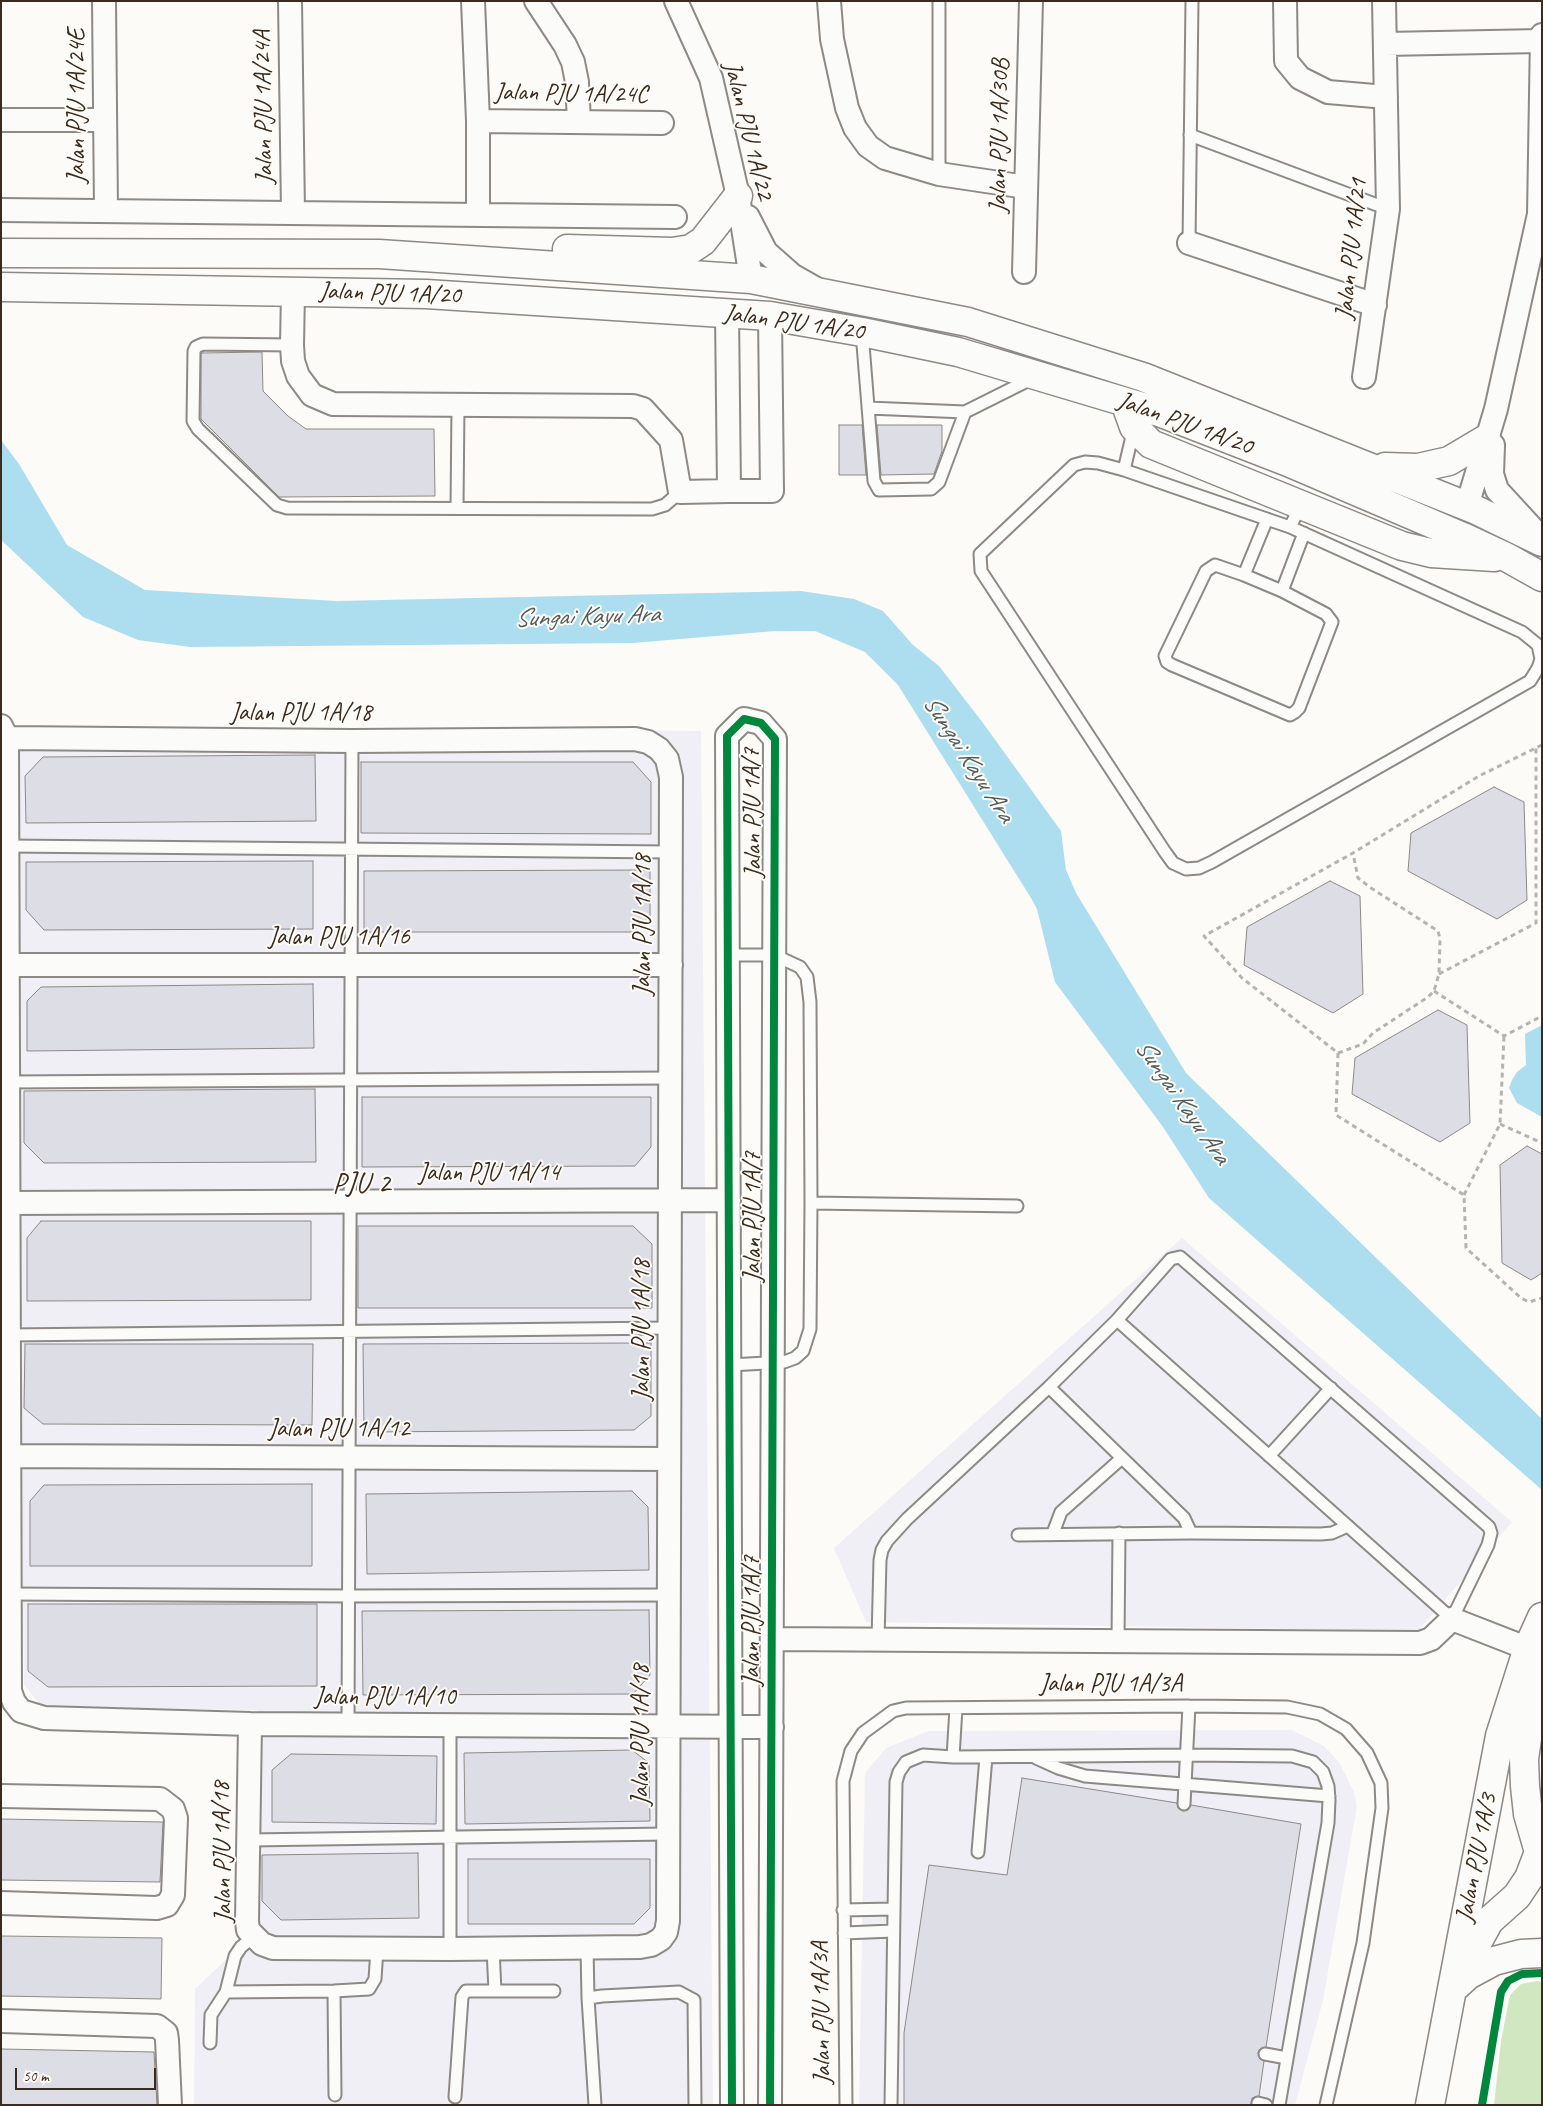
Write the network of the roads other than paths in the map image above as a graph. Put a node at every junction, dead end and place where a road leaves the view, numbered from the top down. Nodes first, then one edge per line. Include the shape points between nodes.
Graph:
1 (104, 1) edge
2 (290, 1) edge
3 (473, 1) edge
4 (536, 1) edge
5 (676, 1) edge
6 (829, 1) edge
7 (939, 1) edge
8 (1031, 1) edge
9 (1192, 1) edge
10 (1285, 1) edge
11 (1384, 1) edge
12 (1542, 35) edge
13 (1541, 41) edge
14 (1385, 44) junction
15 (1386, 97) junction
16 (1, 120) edge
17 (105, 120) junction
18 (478, 121) junction
19 (578, 122) junction
20 (662, 123) dead end
21 (1190, 136) junction
22 (939, 174) junction
23 (1026, 187) junction
24 (738, 196) junction
25 (1388, 209) junction
26 (1, 210) edge
27 (106, 211) junction
28 (293, 213) junction
29 (478, 214) junction
30 (675, 217) dead end
31 (1189, 243) joint
32 (1, 254) edge
33 (379, 254) junction
34 (1024, 272) dead end
35 (751, 279) junction
36 (1, 287) edge
37 (293, 292) junction
38 (830, 296) junction
39 (1375, 305) junction
40 (727, 313) junction
41 (770, 316) junction
42 (862, 332) junction
43 (292, 345) junction
44 (1039, 375) junction
45 (1364, 377) dead end
46 (458, 405) junction
47 (868, 408) junction
48 (1496, 409) junction
49 (965, 412) junction
50 (1129, 415) junction
51 (1486, 439) junction
52 (1371, 467) junction
53 (1124, 470) junction
54 (729, 491) junction
55 (680, 492) junction
56 (1467, 506) junction
57 (457, 508) junction
58 (1296, 516) junction
59 (1267, 519) junction
60 (1304, 533) junction
61 (1542, 540) edge
62 (1525, 568) edge
63 (1244, 575) junction
64 (1282, 592) junction
65 (4, 732) edge
66 (352, 741) junction
67 (8, 846) junction
68 (351, 850) junction
69 (671, 852) junction
70 (728, 955) junction
71 (774, 955) junction
72 (351, 964) junction
73 (8, 965) junction
74 (671, 965) junction
75 (5, 1046) edge
76 (670, 1078) junction
77 (351, 1079) junction
78 (8, 1082) junction
79 (670, 1199) junction
80 (729, 1200) junction
81 (350, 1201) junction
82 (8, 1203) junction
83 (810, 1203) junction
84 (1017, 1206) dead end
85 (1117, 1320) junction
86 (669, 1328) junction
87 (350, 1332) junction
88 (9, 1335) junction
89 (773, 1364) junction
90 (730, 1365) junction
91 (5, 1383) edge
92 (1048, 1387) junction
93 (1331, 1388) junction
94 (10, 1456) junction
95 (1269, 1456) junction
96 (349, 1457) junction
97 (1122, 1458) junction
98 (669, 1459) junction
99 (1348, 1526) junction
100 (1053, 1533) junction
101 (1118, 1533) junction
102 (1191, 1533) junction
103 (1018, 1535) dead end
104 (10, 1594) junction
105 (669, 1595) junction
106 (349, 1596) junction
107 (1542, 1617) edge
108 (1452, 1620) junction
109 (772, 1639) junction
110 (878, 1640) junction
111 (1118, 1641) junction
112 (1536, 1645) edge
113 (1189, 1706) junction
114 (956, 1708) junction
115 (1536, 1720) edge
116 (250, 1724) junction
117 (348, 1724) junction
118 (450, 1726) junction
119 (668, 1726) junction
120 (732, 1727) junction
121 (772, 1727) junction
122 (1187, 1755) junction
123 (1032, 1756) junction
124 (953, 1757) junction
125 (986, 1757) junction
126 (1186, 1784) junction
127 (1, 1796) edge
128 (1329, 1796) junction
129 (1184, 1804) dead end
130 (668, 1834) junction
131 (450, 1837) junction
132 (249, 1840) junction
133 (978, 1852) dead end
134 (1540, 1854) edge
135 (1, 1903) edge
136 (894, 1909) junction
137 (843, 1910) junction
138 (893, 1931) junction
139 (844, 1933) junction
140 (253, 1937) junction
141 (587, 1948) junction
142 (377, 1949) junction
143 (450, 1949) junction
144 (493, 1949) junction
145 (1542, 1953) edge
146 (1453, 1988) junction
147 (334, 1991) junction
148 (495, 1991) junction
149 (554, 1991) dead end
150 (226, 1992) junction
151 (588, 1998) junction
152 (1, 2021) edge
153 (210, 2043) dead end
154 (1265, 2054) dead end
155 (1287, 2058) junction
156 (335, 2095) dead end
157 (455, 2097) dead end
158 (170, 2105) edge
159 (595, 2105) edge
160 (695, 2105) edge
161 (732, 2105) edge
162 (770, 2105) edge
163 (846, 2105) edge
164 (891, 2105) edge
165 (1279, 2105) edge
166 (1326, 2105) edge
167 (1430, 2105) edge

1 - 17 street, Jalan PJU 1A/24E
2 - 28 street, Jalan PJU 1A/24A
3 - 18 street
4 - 19 street via 574,62
5 - 24 street, Jalan PJU 1A/22 via 711,78
6 - 22 street via 837,70 855,128 868,146 885,158
7 - 22 lane
8 - 23 street, Jalan PJU 1A/30B
9 - 21 lane
10 - 15 street via 1286,62 1300,78 1328,92
11 - 14 street, Jalan PJU 1A/21
12 - 13 street
13 - 14 street
13 - 48 street via 1539,214
14 - 15 street, Jalan PJU 1A/21
15 - 25 street, Jalan PJU 1A/21
16 - 17 street
17 - 27 street, Jalan PJU 1A/24E
18 - 19 street, Jalan PJU 1A/24C
18 - 29 street
19 - 20 street, Jalan PJU 1A/24C
21 - 25 lane
21 - 31 lane
22 - 23 street
23 - 34 street, Jalan PJU 1A/30B
24 - 33 street via 703,240 691,249 672,252 420,245
24 - 35 street, Jalan PJU 1A/22
24 - 38 street via 766,252 792,275
25 - 39 street, Jalan PJU 1A/21
26 - 27 street
27 - 28 street
28 - 29 street
29 - 30 street
31 - 39 street
32 - 33 street, Jalan PJU 1A/20
33 - 35 street, Jalan PJU 1A/20
35 - 38 street, Jalan PJU 1A/20
35 - 42 street via 769,296 847,318
36 - 37 street, Jalan PJU 1A/20
37 - 40 street, Jalan PJU 1A/20 via 426,294
37 - 43 street
38 - 52 street, Jalan PJU 1A/20 via 968,322 1143,377
39 - 45 street, Jalan PJU 1A/21
40 - 41 street, Jalan PJU 1A/20
40 - 54 street
41 - 42 street, Jalan PJU 1A/20
41 - 54 street via 772,491
42 - 44 street, Jalan PJU 1A/20 via 958,352
42 - 47 lane
43 - 46 street via 298,376 312,394 333,404
43 - 57 lane via 196,346 193,421 198,429 277,505 287,508
44 - 49 lane
44 - 50 street, Jalan PJU 1A/20
46 - 55 street via 633,406 642,409 671,440
46 - 57 lane
47 - 49 lane
47 - 49 lane via 874,481 879,490 931,489 940,482
48 - 51 street
48 - 61 street via 1492,474 1498,490
50 - 53 lane
50 - 58 street via 1151,444
50 - 62 street, Jalan PJU 1A/20 via 1159,412 1288,462 1455,533
51 - 52 street via 1449,461 1418,468
51 - 56 street
52 - 56 street, Jalan PJU 1A/20
53 - 59 lane
53 - 60 lane via 1098,463 1074,465 980,554 979,563 981,571 1165,852 1173,863 1186,869 1212,862 1495,701 1530,681 1538,668 1538,645 1522,632
54 - 55 street
55 - 57 lane via 665,505 652,509
56 - 61 street, Jalan PJU 1A/20
56 - 62 street via 1470,521 1480,534 1523,558
58 - 59 lane
58 - 60 lane
58 - 62 street via 1402,546
59 - 63 lane
60 - 64 lane
63 - 64 lane
63 - 64 lane via 1220,565 1210,567 1165,656 1172,666 1290,715 1299,708 1332,622 1326,614
65 - 66 street, Jalan PJU 1A/18
65 - 67 street
66 - 68 lane
66 - 69 street, Jalan PJU 1A/18 via 648,742 667,759 671,777
67 - 68 lane
67 - 73 street
68 - 69 lane
68 - 72 lane
69 - 74 street, Jalan PJU 1A/18
70 - 71 lane
70 - 71 street, Jalan PJU 1A/7 via 727,736 744,719 761,723 775,740
70 - 80 street, Jalan PJU 1A/7
71 - 83 lane via 800,967 808,984
71 - 89 street, Jalan PJU 1A/7
72 - 73 street, Jalan PJU 1A/16
72 - 74 street, Jalan PJU 1A/16
72 - 77 lane
73 - 75 street
74 - 76 street, Jalan PJU 1A/18
75 - 78 street
76 - 77 lane
76 - 79 street, Jalan PJU 1A/18
77 - 78 lane
77 - 81 lane
78 - 82 street
79 - 80 street, Jalan PJU 1A/14
79 - 81 street, Jalan PJU 1A/14
79 - 86 street, Jalan PJU 1A/18
80 - 90 street, Jalan PJU 1A/7
81 - 82 street, Jalan PJU 1A/14
81 - 87 lane
82 - 88 street
83 - 84 lane
83 - 89 lane via 810,1329 803,1351 795,1358
85 - 92 lane
85 - 93 lane via 1171,1259 1180,1257
85 - 95 lane
86 - 87 lane
86 - 98 street, Jalan PJU 1A/18
87 - 88 lane
87 - 96 lane
88 - 91 street
89 - 90 lane
89 - 109 street, Jalan PJU 1A/7
90 - 120 street, Jalan PJU 1A/7
91 - 94 street
92 - 97 lane
92 - 110 lane via 887,1541 880,1560
93 - 95 lane
93 - 108 lane via 1489,1527 1488,1545
94 - 96 street, Jalan PJU 1A/12
94 - 104 street
95 - 99 lane
96 - 98 street, Jalan PJU 1A/12
96 - 106 lane
97 - 100 lane via 1061,1512
97 - 102 lane via 1184,1518
98 - 105 street, Jalan PJU 1A/18
99 - 102 lane via 1321,1534
99 - 108 lane
100 - 101 lane
100 - 103 lane
101 - 102 lane
101 - 111 lane
104 - 106 lane
104 - 116 street, Jalan PJU 1A/10 via 10,1691 20,1711 44,1718
105 - 106 lane
105 - 119 street, Jalan PJU 1A/18
106 - 117 lane
107 - 112 street, Jalan PJU 1A/3
108 - 111 street via 1431,1639 1420,1643
108 - 112 street
109 - 110 street
109 - 121 street, Jalan PJU 1A/7
110 - 111 street
112 - 115 street
112 - 146 street, Jalan PJU 1A/3 via 1500,1736
113 - 114 lane, Jalan PJU 1A/3A
113 - 122 lane
113 - 166 lane, Jalan PJU 1A/3A via 1286,1707 1320,1714 1346,1729 1367,1753 1381,1783 1382,1808 1364,1943
114 - 124 lane
114 - 137 lane, Jalan PJU 1A/3A via 892,1711 862,1733 851,1750 843,1781
115 - 134 street via 1524,1759 1528,1814
116 - 117 street, Jalan PJU 1A/10
116 - 132 street, Jalan PJU 1A/18
117 - 118 street, Jalan PJU 1A/10
118 - 119 street, Jalan PJU 1A/10
118 - 131 lane
119 - 120 street, Jalan PJU 1A/10
119 - 130 street, Jalan PJU 1A/18
120 - 121 street, Jalan PJU 1A/10
120 - 161 street, Jalan PJU 1A/7
121 - 162 street, Jalan PJU 1A/7
122 - 123 lane
122 - 126 lane
122 - 128 lane via 1292,1756 1313,1762 1324,1772
123 - 125 lane
123 - 126 lane via 1085,1776
124 - 125 lane
124 - 136 lane via 923,1755 906,1762 899,1772 896,1782
125 - 133 lane
126 - 128 lane
126 - 129 lane
127 - 135 street via 160,1799 173,1810 176,1818 173,1895 167,1904 157,1908
128 - 155 lane via 1328,1823
130 - 131 lane
130 - 141 street, Jalan PJU 1A/18 via 666,1932 651,1945
131 - 132 lane
131 - 143 lane
132 - 140 street, Jalan PJU 1A/18 via 247,1921
134 - 146 street via 1517,1896 1489,1921
136 - 137 lane
136 - 138 lane
137 - 139 lane, Jalan PJU 1A/3A
138 - 139 lane
138 - 164 lane
139 - 163 lane, Jalan PJU 1A/3A
140 - 142 street, Jalan PJU 1A/18 via 273,1948
140 - 150 lane via 235,1956
141 - 144 street, Jalan PJU 1A/18
141 - 151 lane
142 - 143 street, Jalan PJU 1A/18
142 - 147 lane via 374,1980 368,1989
143 - 144 street, Jalan PJU 1A/18
144 - 148 lane
145 - 146 street via 1494,1961 1468,1975
146 - 167 street, Jalan PJU 1A/3
147 - 150 lane
147 - 156 lane
148 - 149 lane
148 - 157 lane via 466,1991 462,1997
150 - 153 lane via 211,2015
151 - 159 lane
151 - 160 lane via 679,1992 694,2000
152 - 158 street via 157,2026 166,2033
154 - 155 lane
155 - 165 lane

